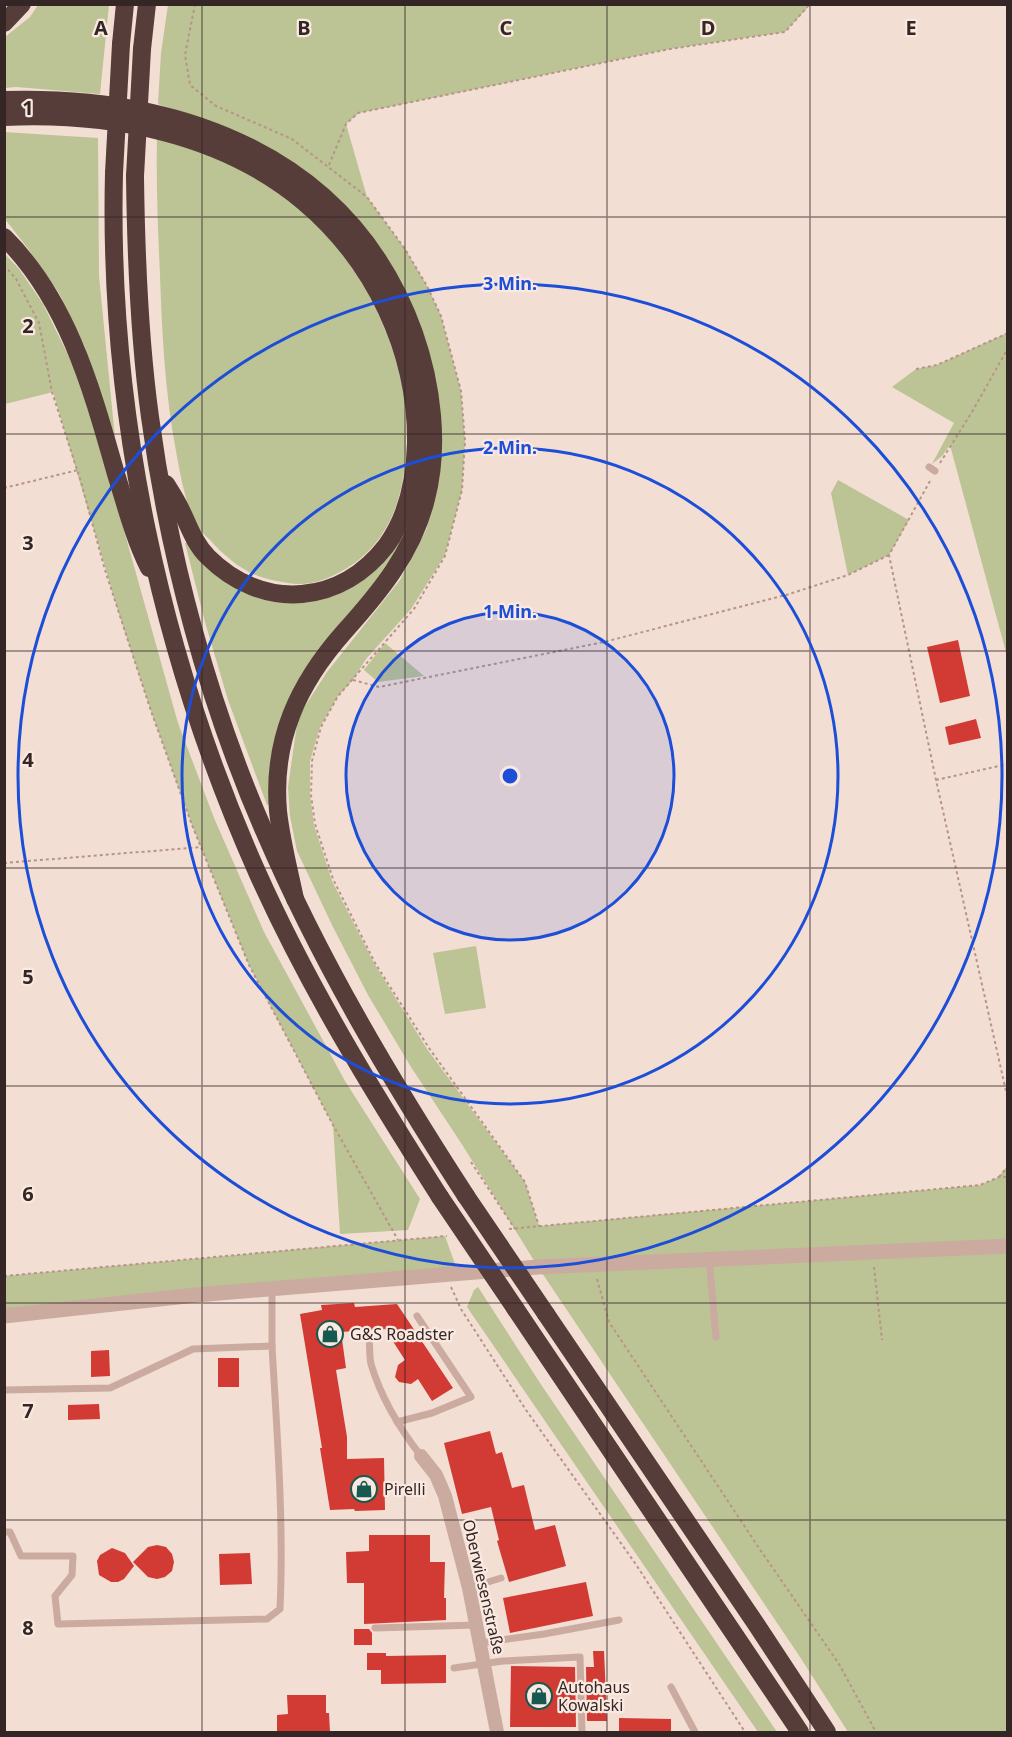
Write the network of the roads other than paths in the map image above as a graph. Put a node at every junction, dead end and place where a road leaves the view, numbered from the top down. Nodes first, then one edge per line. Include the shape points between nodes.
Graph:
1 (22, 4) edge
2 (125, 4) edge
3 (147, 4) edge
4 (4, 23) edge
5 (4, 100) edge
6 (4, 117) edge
7 (4, 237) edge
8 (158, 470) junction
9 (160, 591) junction
10 (295, 899) junction
11 (1008, 1246) edge
12 (709, 1258) junction
13 (272, 1288) junction
14 (4, 1316) edge
15 (417, 1316) dead end
16 (369, 1335) dead end
17 (716, 1336) dead end
18 (272, 1346) junction
19 (4, 1390) edge
20 (397, 1422) junction
21 (421, 1456) joint
22 (4, 1532) edge
23 (501, 1578) dead end
24 (469, 1588) junction
25 (619, 1620) dead end
26 (476, 1625) junction
27 (375, 1628) dead end
28 (480, 1642) junction
29 (485, 1665) junction
30 (454, 1668) dead end
31 (671, 1687) dead end
32 (497, 1732) edge
33 (582, 1732) edge
34 (695, 1732) edge
35 (800, 1732) edge
36 (827, 1732) edge

1 - 4 highway
2 - 9 highway, bridge via 114,173 116,284 125,389
3 - 8 highway, bridge via 135,177 140,308
5 - 10 highway via 108,105 190,122 243,143 319,192 352,227 379,262 418,345 431,412 432,459 419,525 375,597 302,689 279,759 278,810
6 - 8 highway via 76,118 127,124 215,149 303,201 350,249 379,295 407,368 416,432 414,471 405,510 391,539 371,563 346,581 322,591 287,595 245,584 231,577 197,544
7 - 9 highway via 42,284 67,329 102,424 137,544
8 - 10 highway via 207,676 235,759
9 - 35 highway, bridge via 224,794 313,985 440,1197
10 - 36 highway, bridge via 348,1004 466,1197
11 - 12 street
12 - 13 street
12 - 17 lane
13 - 14 street
13 - 18 lane
15 - 20 lane via 471,1396 432,1413
16 - 20 lane via 370,1362
18 - 19 lane via 193,1349 110,1388
18 - 22 lane via 281,1577 280,1608 267,1618 58,1624 55,1596 72,1575 73,1557 21,1557 10,1532
20 - 21 lane
21 - 24 street, Oberwiesenstraße via 445,1497
23 - 24 lane
24 - 26 street, Oberwiesenstraße
25 - 28 lane
26 - 27 lane
26 - 28 street, Oberwiesenstraße
28 - 29 street, Oberwiesenstraße
29 - 30 lane
29 - 32 street, Oberwiesenstraße
29 - 33 lane via 580,1657
31 - 34 lane

